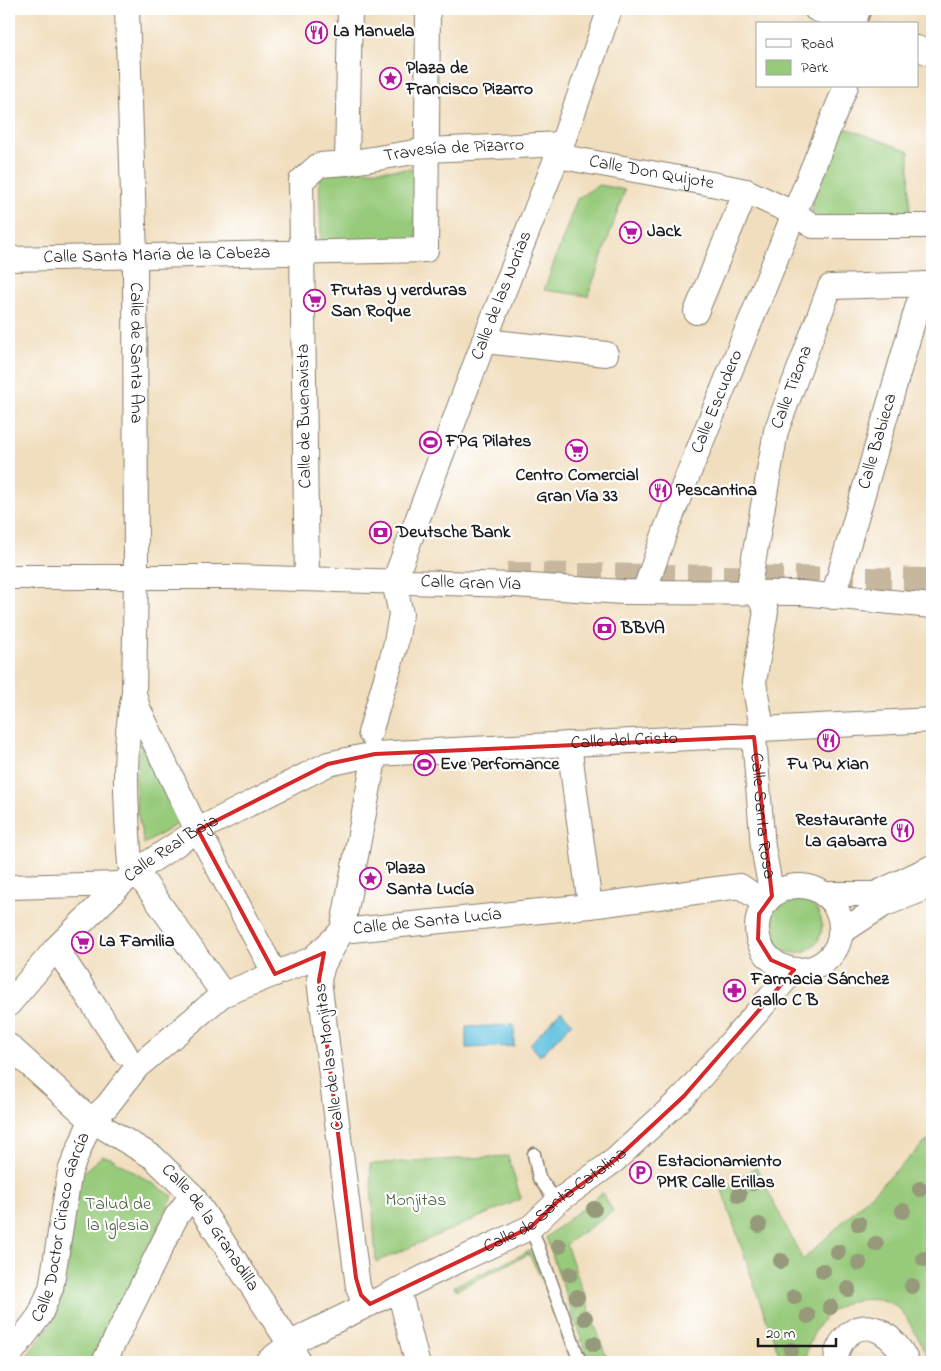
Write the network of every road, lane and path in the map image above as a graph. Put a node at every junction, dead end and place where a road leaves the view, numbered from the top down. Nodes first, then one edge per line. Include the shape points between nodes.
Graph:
1 (126, 9) edge
2 (350, 9) edge
3 (428, 9) edge
4 (610, 9) edge
5 (816, 9) edge
6 (865, 9) edge
7 (849, 22) edge
8 (860, 22) edge
9 (918, 48) edge
10 (932, 54) edge
11 (845, 88) edge
12 (427, 150) junction
13 (559, 150) junction
14 (347, 163) junction
15 (746, 191) junction
16 (795, 214) junction
17 (932, 226) edge
18 (303, 254) junction
19 (135, 257) junction
20 (9, 259) edge
21 (928, 284) edge
22 (696, 312) dead end
23 (484, 341) junction
24 (606, 354) dead end
25 (9, 576) edge
26 (136, 576) junction
27 (307, 579) junction
28 (394, 582) junction
29 (644, 592) junction
30 (752, 592) junction
31 (833, 597) junction
32 (932, 606) edge
33 (134, 693) junction
34 (932, 720) edge
35 (758, 733) junction
36 (372, 744) junction
37 (569, 744) junction
38 (196, 826) junction
39 (932, 868) edge
40 (132, 876) junction
41 (932, 886) edge
42 (9, 887) edge
43 (823, 894) junction
44 (769, 899) junction
45 (590, 906) junction
46 (342, 931) junction
47 (840, 933) junction
48 (60, 954) dead end
49 (794, 970) junction
50 (275, 974) junction
51 (220, 988) dead end
52 (9, 1004) edge
53 (9, 1046) edge
54 (125, 1053) dead end
55 (91, 1120) junction
56 (534, 1154) dead end
57 (192, 1195) junction
58 (557, 1202) junction
59 (531, 1227) junction
60 (397, 1290) junction
61 (370, 1304) junction
62 (294, 1353) edge
63 (9, 1356) edge
64 (104, 1362) edge
65 (267, 1362) edge
66 (417, 1362) edge
67 (580, 1362) edge
68 (837, 1362) edge
69 (907, 1362) edge

1 - 19 street, Calle de Santa Ana
2 - 14 street
3 - 12 street
4 - 13 street, Calle de las Norias
5 - 7 street
6 - 8 lane
9 - 10 street
11 - 16 street, Calle Escudero
12 - 13 street, Travesía de Pizarro
12 - 14 street, Travesía de Pizarro
12 - 18 street, Calle Santa María de la Cabeza via 426,250
13 - 15 street, Calle Don Quijote
13 - 23 street, Calle de las Norias
14 - 18 street, Travesía de Pizarro via 319,165 301,181
15 - 16 street, Calle Don Quijote
15 - 22 street
16 - 17 street via 813,226
16 - 29 street, Calle Escudero via 666,529
18 - 19 street, Calle Santa María de la Cabeza
18 - 27 street, Calle de Buenavista
19 - 20 street, Calle Santa María de la Cabeza
19 - 26 street, Calle de Santa Ana
21 - 30 street, Calle Tizona via 830,287 776,431
21 - 31 street, Calle Babieca
23 - 24 street
23 - 28 street, Calle de las Norias
25 - 26 street, Calle Gran Vía
26 - 27 street, Calle Gran Vía
26 - 33 street, Calle de Santa Ana
27 - 28 street, Calle Gran Vía
28 - 29 street, Calle Gran Vía
28 - 36 street, Calle de las Monjitas via 400,614
29 - 30 street, Calle Gran Vía
30 - 31 street, Calle Gran Vía
30 - 35 street, Calle Santa Rosa via 766,611 754,682
31 - 32 street, Calle Gran Vía
33 - 38 street via 138,708
33 - 40 street via 126,774
34 - 35 street, Calle del Cristo
35 - 37 street, Calle del Cristo
35 - 44 street, Calle Santa Rosa via 763,847
36 - 37 street, Calle del Cristo
36 - 38 street, Calle Real Baja
36 - 46 street, Calle de las Monjitas
37 - 45 street
38 - 40 street, Calle Real Baja
38 - 50 street
39 - 43 street via 875,894
40 - 42 street
40 - 51 street
40 - 52 street, Calle Real Baja via 56,948
41 - 47 street via 883,905
43 - 44 street, Calle Santa Rosa via 797,886 784,889
43 - 47 street via 837,911
44 - 45 street, Calle de Santa Lucía via 740,886
44 - 49 street, Calle Santa Rosa via 759,914 758,939 771,960
45 - 46 street, Calle de Santa Lucía
46 - 50 street, Calle de Santa Lucía via 312,959
46 - 61 street, Calle de las Monjitas via 323,965 319,980 358,1287
47 - 49 street via 837,944 823,962 812,968
48 - 54 street
49 - 58 street, Calle de Santa Catalina via 684,1096 615,1160
50 - 55 street, Calle de Santa Lucía via 222,996 137,1067
53 - 55 street, Calle de la Granadilla
55 - 57 street, Calle de la Granadilla via 153,1157
55 - 63 street, Calle Doctor Ciriaco García via 70,1170 51,1288 40,1314
56 - 58 lane via 539,1178
57 - 62 street, Calle de la Granadilla
57 - 64 street via 176,1217
58 - 59 street, Calle de Santa Catalina
59 - 60 street, Calle de Santa Catalina
59 - 67 lane
60 - 61 street, Calle de Santa Catalina
60 - 66 street
61 - 62 street, Calle de Santa Catalina
62 - 65 street, Calle de Santa Catalina
68 - 69 street via 840,1344 858,1327 875,1328 892,1338

